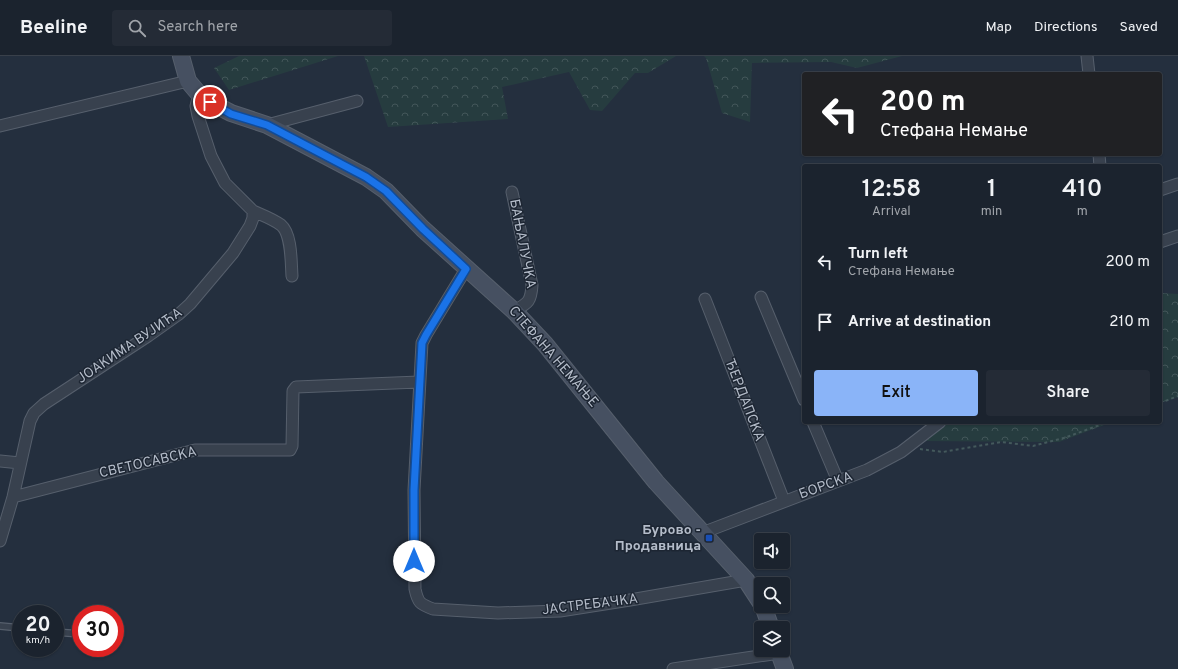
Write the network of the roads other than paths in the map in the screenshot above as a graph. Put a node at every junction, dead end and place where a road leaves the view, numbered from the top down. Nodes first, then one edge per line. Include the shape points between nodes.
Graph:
1 (181, 56) edge
2 (1087, 56) edge
3 (1089, 72) edge
4 (188, 81) junction
5 (199, 94) junction
6 (357, 101) dead end
7 (267, 125) junction
8 (0, 126) edge
9 (1178, 184) edge
10 (1162, 189) edge
11 (512, 192) dead end
12 (253, 211) junction
13 (1178, 236) edge
14 (1162, 241) edge
15 (466, 269) junction
16 (292, 276) dead end
17 (761, 297) dead end
18 (705, 299) dead end
19 (514, 311) junction
20 (419, 382) junction
21 (802, 395) edge
22 (814, 424) edge
23 (937, 424) edge
24 (0, 461) edge
25 (20, 463) junction
26 (838, 481) junction
27 (12, 497) junction
28 (784, 501) junction
29 (702, 533) junction
30 (0, 541) edge
31 (746, 580) junction
32 (754, 592) edge
33 (0, 626) edge
34 (12, 627) edge
35 (754, 656) edge
36 (780, 657) edge
37 (673, 669) edge
38 (785, 669) edge

1 - 4 street, СТЕФАНА НЕМАЊЕ
2 - 3 street
4 - 5 street, СТЕФАНА НЕМАЊЕ
4 - 8 street
5 - 7 street, СТЕФАНА НЕМАЊЕ via 231,114
5 - 12 street via 196,106 211,156 225,184
6 - 7 street
7 - 15 street, СТЕФАНА НЕМАЊЕ via 371,180 386,191
9 - 10 street
11 - 19 street, БАЊАЛУЧКА via 532,285 532,296 527,304
12 - 16 street via 281,225 286,232
12 - 25 street, ЈОАКИМА ВУЈИЋА via 250,226 233,253 184,309 34,413
13 - 14 street
15 - 19 street, СТЕФАНА НЕМАЊЕ
15 - 20 street via 422,343
17 - 21 street
18 - 28 street, ЂЕРДАПСКА
19 - 29 street, СТЕФАНА НЕМАЊЕ via 545,344 651,476
20 - 27 street, СВЕТОСАВСКА via 296,387 293,391 290,450 196,450
20 - 31 street, ЈАСТРЕБАЧКА via 414,490 415,590 417,601 424,606 433,610 498,613 560,611
22 - 26 street
23 - 26 street, БОРСКА via 901,452 867,470
24 - 25 street
25 - 27 street, ЈОАКИМА ВУЈИЋА
26 - 28 street, БОРСКА
27 - 30 street, ЈОАКИМА ВУЈИЋА
28 - 29 street, БОРСКА
29 - 31 street, СТЕФАНА НЕМАЊЕ
31 - 32 street, СТЕФАНА НЕМАЊЕ
33 - 34 lane
35 - 37 street
36 - 38 street

